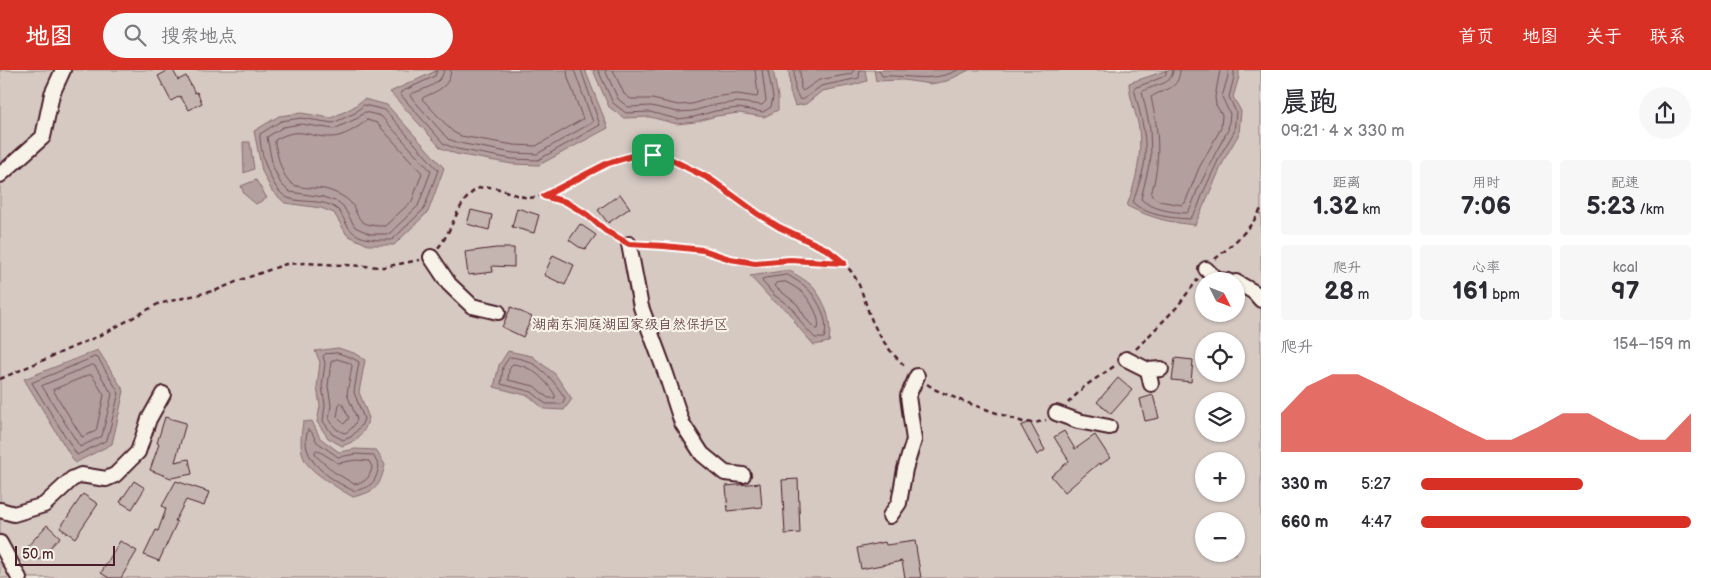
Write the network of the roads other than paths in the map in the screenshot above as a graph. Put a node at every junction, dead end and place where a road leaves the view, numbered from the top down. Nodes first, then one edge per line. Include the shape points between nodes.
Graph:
1 (63, 70) edge
2 (0, 175) edge
3 (629, 244) road end
4 (431, 257) road end
5 (1245, 287) edge
6 (1261, 300) edge
7 (498, 312) dead end
8 (1126, 358) road end
9 (917, 376) road end
10 (1151, 384) dead end
11 (163, 394) dead end
12 (1056, 413) road end
13 (1109, 427) dead end
14 (743, 475) dead end
15 (0, 510) edge
16 (890, 516) dead end
17 (0, 543) edge
18 (19, 578) edge

1 - 2 street via 52,94 43,137
3 - 14 street via 641,308 682,423 702,454 724,473
4 - 7 street via 449,284 472,306
5 - 6 street
8 - 10 street via 1154,370
9 - 16 street via 908,396 914,440 899,503
11 - 15 street via 149,419 138,452 115,475 106,478 81,475 72,479 44,505 14,514
12 - 13 street
17 - 18 street

